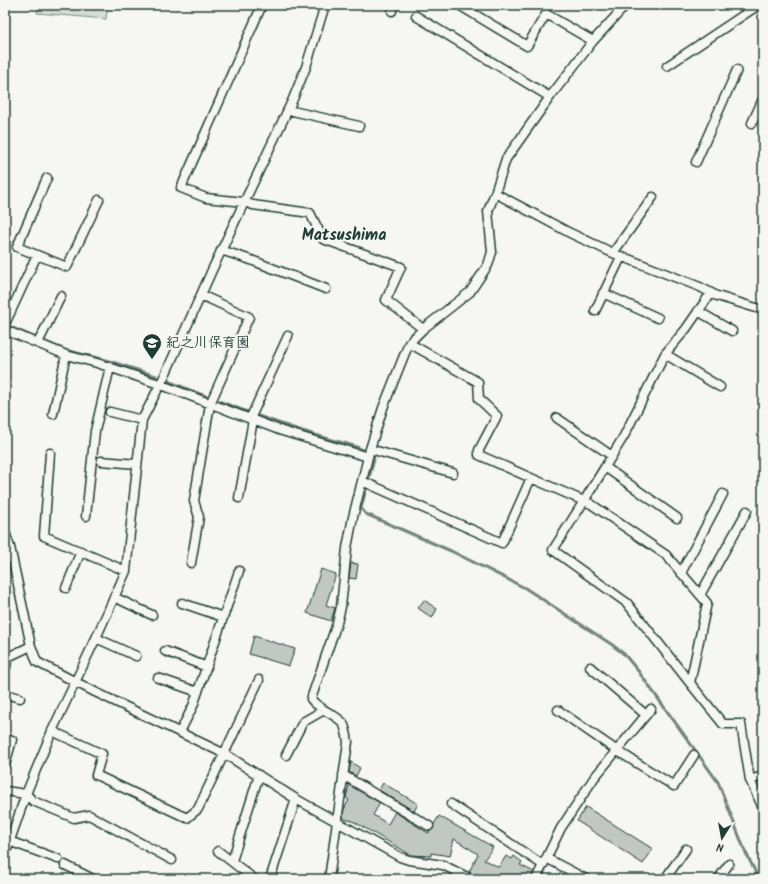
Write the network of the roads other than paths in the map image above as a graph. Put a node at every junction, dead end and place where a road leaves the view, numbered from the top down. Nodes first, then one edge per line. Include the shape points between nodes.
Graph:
1 (262, 5) edge
2 (325, 5) edge
3 (459, 5) edge
4 (626, 5) edge
5 (757, 6) edge
6 (416, 16) dead end
7 (593, 41) junction
8 (667, 66) dead end
9 (737, 70) dead end
10 (550, 97) junction
11 (763, 99) edge
12 (288, 110) junction
13 (752, 123) dead end
14 (359, 126) dead end
15 (696, 162) dead end
16 (48, 178) dead end
17 (495, 193) junction
18 (653, 197) dead end
19 (99, 200) dead end
20 (244, 202) junction
21 (221, 250) junction
22 (37, 255) junction
23 (617, 255) junction
24 (326, 289) dead end
25 (603, 293) junction
26 (711, 293) junction
27 (201, 295) junction
28 (61, 296) dead end
29 (763, 310) edge
30 (595, 311) dead end
31 (698, 311) junction
32 (658, 318) dead end
33 (5, 323) edge
34 (423, 329) junction
35 (5, 330) edge
36 (732, 331) dead end
37 (288, 336) dead end
38 (39, 341) junction
39 (409, 343) junction
40 (665, 354) junction
41 (66, 355) junction
42 (110, 367) junction
43 (159, 384) junction
44 (720, 387) dead end
45 (212, 400) junction
46 (110, 412) dead end
47 (52, 414) dead end
48 (252, 417) junction
49 (557, 418) dead end
50 (142, 420) junction
51 (50, 453) dead end
52 (369, 453) junction
53 (612, 456) junction
54 (101, 461) dead end
55 (137, 464) junction
56 (605, 467) junction
57 (453, 473) dead end
58 (531, 478) junction
59 (366, 483) junction
60 (723, 494) dead end
61 (239, 498) dead end
62 (584, 501) junction
63 (747, 511) dead end
64 (86, 516) dead end
65 (677, 518) dead end
66 (5, 532) edge
67 (81, 551) junction
68 (191, 563) dead end
69 (126, 571) junction
70 (239, 571) dead end
71 (681, 572) junction
72 (66, 588) dead end
73 (700, 595) junction
74 (114, 597) junction
75 (182, 603) dead end
76 (152, 615) dead end
77 (224, 617) junction
78 (96, 638) junction
79 (30, 646) junction
80 (165, 651) dead end
81 (136, 656) dead end
82 (207, 667) junction
83 (590, 667) dead end
84 (5, 671) edge
85 (158, 678) dead end
86 (259, 680) dead end
87 (76, 682) junction
88 (690, 683) junction
89 (198, 692) junction
90 (5, 694) edge
91 (20, 698) dead end
92 (324, 710) junction
93 (558, 710) dead end
94 (52, 731) junction
95 (180, 732) junction
96 (5, 740) edge
97 (616, 750) junction
98 (225, 754) junction
99 (286, 755) dead end
100 (694, 755) dead end
101 (5, 765) edge
102 (259, 775) junction
103 (343, 775) junction
104 (763, 776) edge
105 (750, 780) junction
106 (5, 791) edge
107 (26, 794) junction
108 (296, 798) junction
109 (451, 804) dead end
110 (763, 808) edge
111 (337, 822) junction
112 (429, 826) dead end
113 (7, 840) edge
114 (686, 849) dead end
115 (218, 851) dead end
116 (5, 855) edge
117 (58, 858) dead end
118 (172, 860) dead end
119 (232, 862) junction
120 (544, 862) junction
121 (729, 864) dead end
122 (65, 865) dead end
123 (93, 879) edge
124 (254, 879) edge
125 (270, 879) edge
126 (329, 879) edge
127 (471, 879) edge
128 (536, 879) edge
129 (586, 879) edge
130 (665, 879) edge
131 (718, 879) edge

1 - 20 street via 180,188 206,198
2 - 12 street via 306,67
3 - 7 street via 526,46 546,14
4 - 7 street
5 - 8 street
6 - 10 street
7 - 10 street
9 - 15 street
10 - 17 street via 506,159
11 - 13 street
12 - 14 street
12 - 20 street
16 - 22 street via 16,246
17 - 23 street
17 - 34 street via 488,211 492,252 488,265 470,292
18 - 23 street
19 - 22 street via 67,267
20 - 21 street
20 - 34 street via 310,213 323,239 401,267 386,300
21 - 24 street
21 - 27 street
22 - 33 street
23 - 25 street
23 - 26 street
25 - 30 street
25 - 32 street
26 - 29 street
26 - 31 street
27 - 43 street
27 - 45 street via 249,317
28 - 38 street
31 - 36 street
31 - 40 street
34 - 39 street
35 - 38 street
37 - 48 street
38 - 41 street
39 - 52 street via 383,408
39 - 58 street via 478,382 479,399 497,416 479,450 479,455
40 - 44 street
40 - 53 street
41 - 42 street
41 - 47 street
42 - 43 street
42 - 64 street via 95,431
43 - 45 street
43 - 50 street
45 - 48 street
45 - 68 street via 194,501 199,517
46 - 50 street
48 - 52 street via 282,431
48 - 61 street
49 - 53 street
50 - 55 street
51 - 67 street via 44,536
52 - 57 street
52 - 59 street
53 - 56 street
54 - 55 street
55 - 69 street
56 - 62 street
56 - 65 street
58 - 59 street via 502,543
58 - 62 street
59 - 92 street via 353,517 337,624 311,699
60 - 71 street
62 - 71 street via 666,555
62 - 88 street via 553,550 627,603
63 - 73 street
66 - 79 street
67 - 69 street
67 - 72 street
69 - 74 street
70 - 77 street
71 - 73 street
73 - 88 street via 707,603
74 - 76 street
74 - 78 street
75 - 77 street
77 - 82 street
78 - 81 street
78 - 87 street
79 - 84 street via 8,656
79 - 87 street via 37,662
80 - 82 street
82 - 89 street
83 - 97 street via 648,712
85 - 89 street
86 - 98 street
87 - 94 street
87 - 95 street
88 - 105 street via 722,724 741,724
89 - 95 street
90 - 91 street
92 - 99 street via 303,722
92 - 103 street via 342,722 347,734
93 - 97 street
94 - 98 street via 102,754 96,775 187,818 198,809
94 - 107 street
95 - 98 street
96 - 101 street via 12,740
97 - 100 street via 674,786
97 - 120 street via 561,828
98 - 102 street
102 - 108 street
102 - 119 street
103 - 111 street
103 - 112 street
104 - 105 street
105 - 110 street
106 - 107 street
107 - 113 street
107 - 118 street via 33,801 74,818 89,815
108 - 111 street
108 - 125 street
109 - 120 street
111 - 126 street
111 - 127 street via 400,857 443,865
113 - 116 street
113 - 117 street
114 - 130 street
115 - 119 street
119 - 124 street
120 - 128 street
120 - 129 street
121 - 131 street
122 - 123 street

